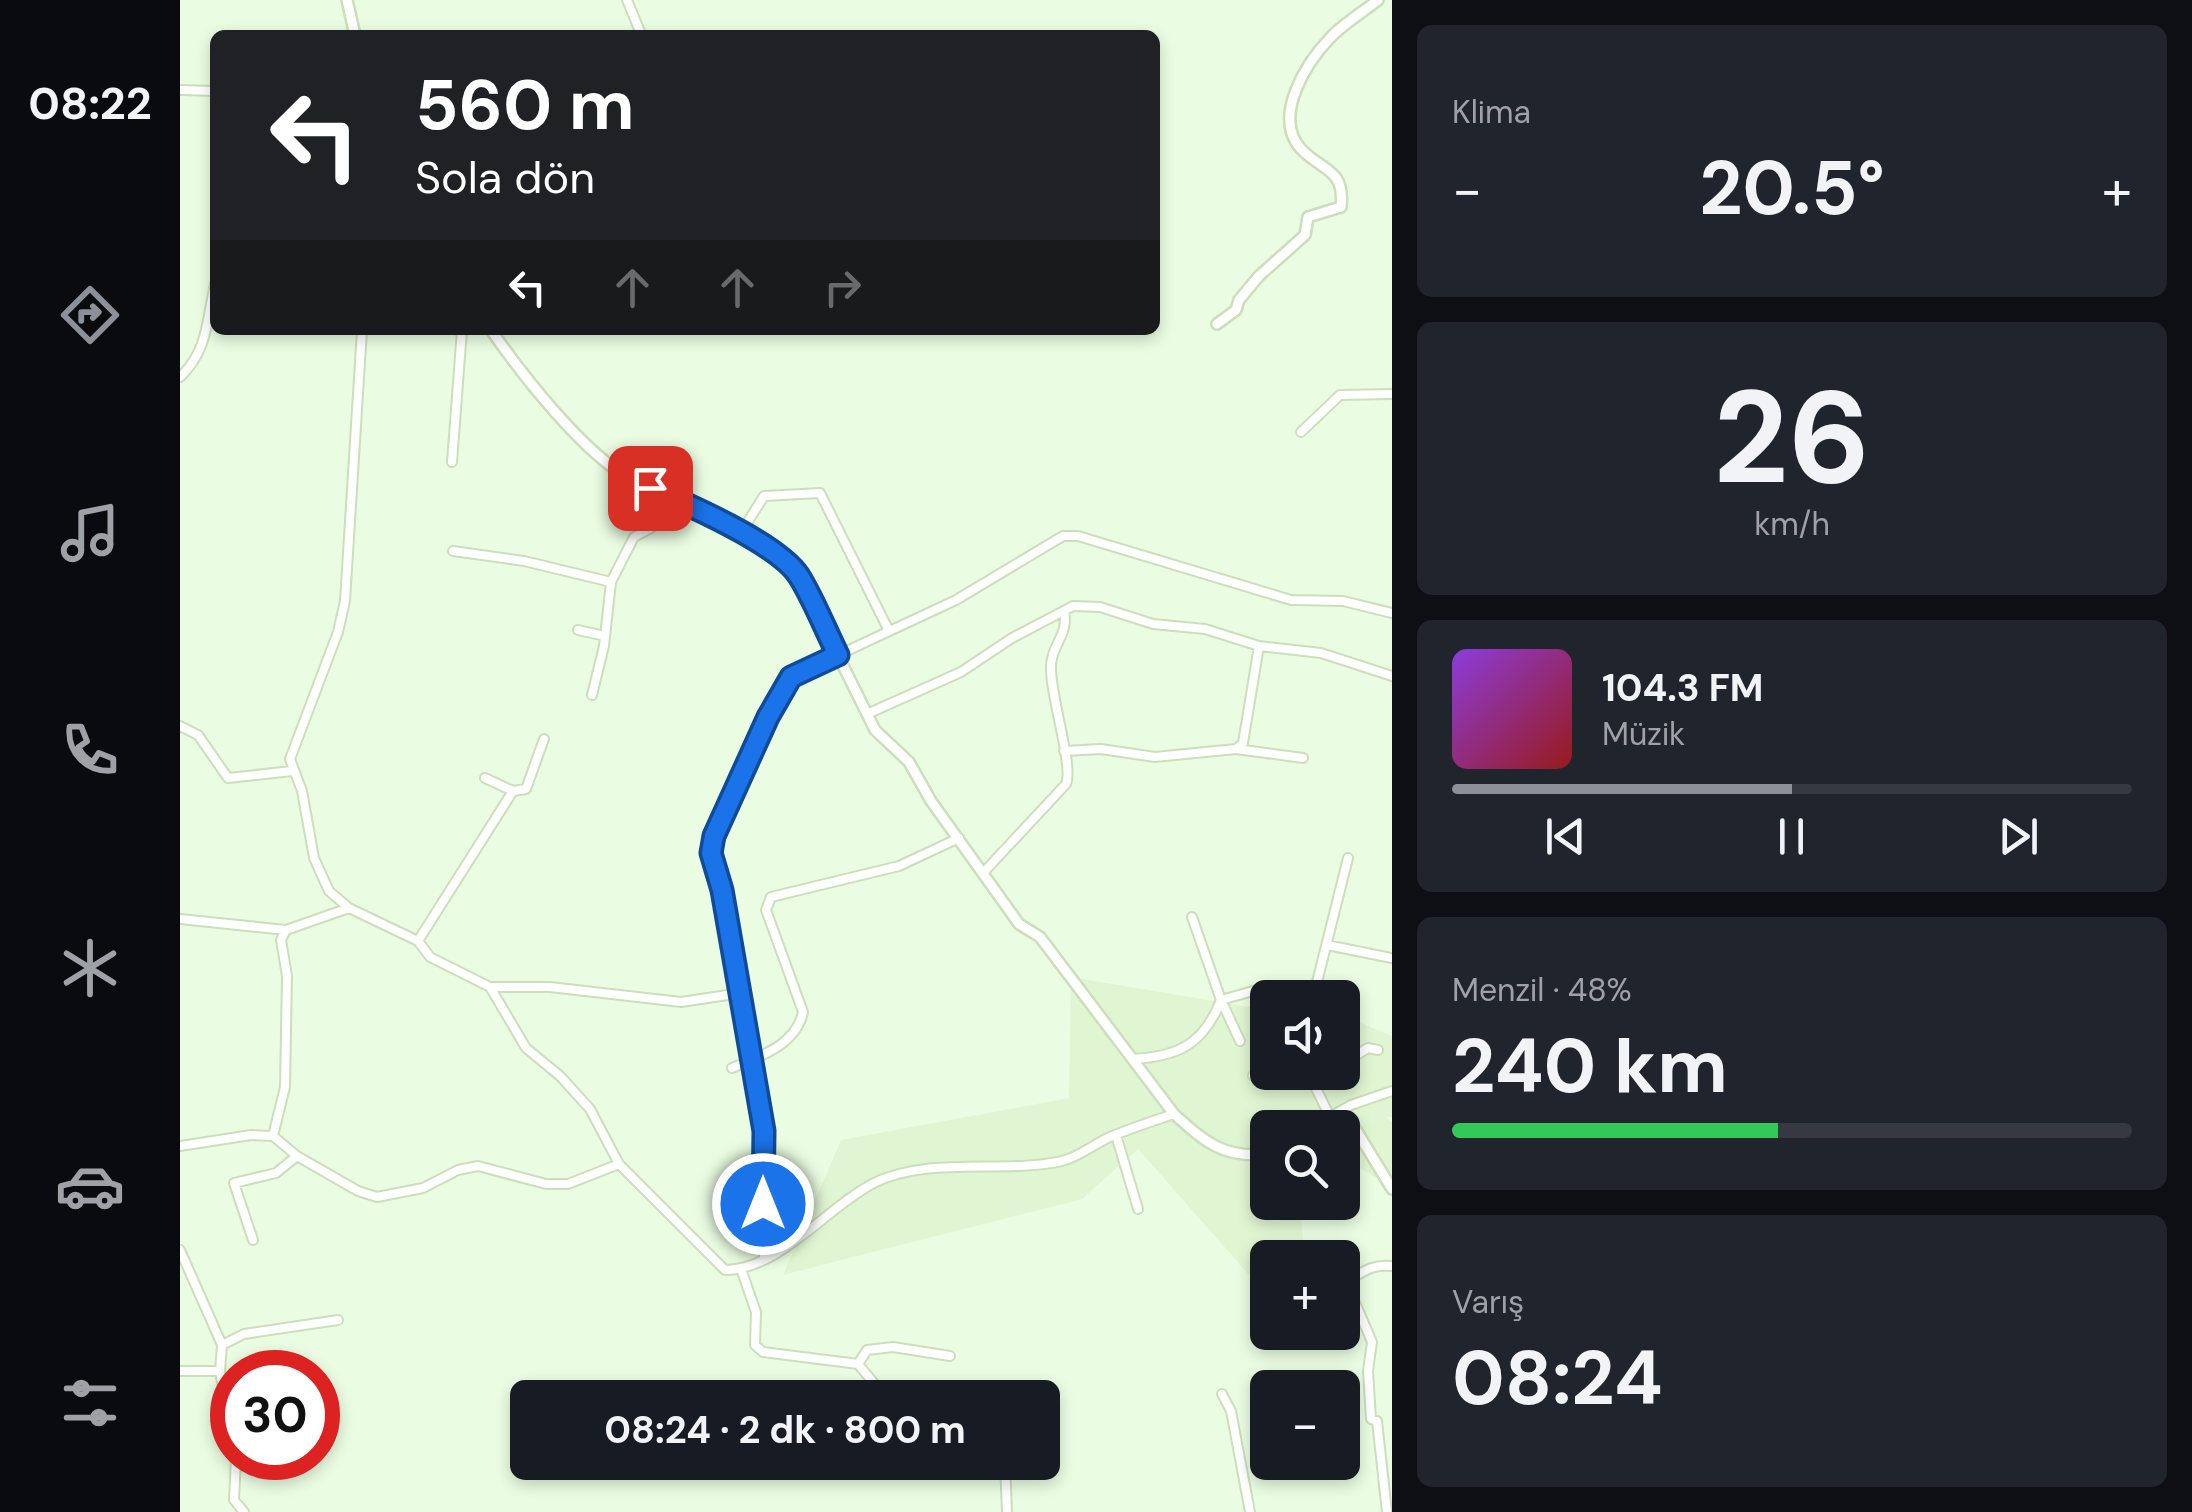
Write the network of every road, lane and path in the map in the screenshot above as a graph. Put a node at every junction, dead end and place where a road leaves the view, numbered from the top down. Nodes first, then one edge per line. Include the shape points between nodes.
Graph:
1 (348, 0) edge
2 (627, 0) edge
3 (1378, 0) edge
4 (354, 30) edge
5 (639, 30) edge
6 (180, 90) edge
7 (210, 92) edge
8 (210, 319) edge
9 (1217, 324) dead end
10 (362, 335) edge
11 (462, 335) edge
12 (496, 335) edge
13 (180, 377) edge
14 (1392, 394) edge
15 (1301, 432) dead end
16 (452, 462) dead end
17 (668, 496) junction
18 (740, 534) junction
19 (453, 551) dead end
20 (611, 582) junction
21 (1064, 611) junction
22 (1392, 613) edge
23 (578, 630) dead end
24 (889, 631) junction
25 (605, 636) junction
26 (1259, 646) junction
27 (838, 655) junction
28 (1392, 676) edge
29 (592, 695) dead end
30 (867, 714) junction
31 (180, 726) edge
32 (544, 739) dead end
33 (1236, 748) junction
34 (1064, 751) junction
35 (1303, 758) dead end
36 (292, 771) junction
37 (486, 778) dead end
38 (514, 791) junction
39 (959, 838) junction
40 (1348, 858) dead end
41 (983, 873) junction
42 (349, 908) junction
43 (180, 918) edge
44 (1192, 918) dead end
45 (286, 930) junction
46 (418, 941) junction
47 (1326, 945) junction
48 (1392, 958) edge
49 (1317, 980) edge
50 (490, 987) junction
51 (1250, 992) edge
52 (741, 993) junction
53 (1221, 1000) junction
54 (1240, 1041) dead end
55 (1378, 1050) dead end
56 (1360, 1053) edge
57 (1132, 1059) junction
58 (752, 1060) junction
59 (732, 1068) dead end
60 (1392, 1092) edge
61 (1343, 1110) edge
62 (1174, 1114) junction
63 (1116, 1135) junction
64 (273, 1136) junction
65 (1360, 1136) edge
66 (180, 1146) edge
67 (1250, 1154) edge
68 (296, 1156) junction
69 (619, 1164) junction
70 (1392, 1189) edge
71 (1138, 1209) dead end
72 (253, 1240) dead end
73 (180, 1250) edge
74 (764, 1258) junction
75 (1392, 1266) edge
76 (741, 1270) junction
77 (338, 1320) dead end
78 (222, 1346) junction
79 (222, 1350) edge
80 (950, 1356) dead end
81 (858, 1364) junction
82 (180, 1370) edge
83 (210, 1371) edge
84 (871, 1380) edge
85 (1222, 1394) dead end
86 (235, 1480) edge
87 (1006, 1480) edge
88 (239, 1510) edge
89 (1007, 1512) edge
90 (1250, 1512) edge
91 (1387, 1512) edge

1 - 4 street
2 - 5 street
3 - 9 street via 1332,35 1308,64 1290,122 1304,153 1337,176 1341,208 1308,217 1305,235
6 - 7 street
8 - 13 street via 202,347
10 - 36 street via 345,600 294,744
11 - 16 street
12 - 17 street via 600,458
14 - 15 street via 1340,395
17 - 18 street
17 - 20 street via 650,528 634,536
18 - 24 street via 764,496 820,493
18 - 27 street via 798,575
19 - 20 street
20 - 25 street
21 - 26 street via 1100,607
21 - 30 street via 962,672
21 - 34 street via 1064,637 1051,664
22 - 24 street via 1343,601 1291,600 1063,536
23 - 25 street
24 - 27 street
25 - 29 street
26 - 28 street via 1321,653
26 - 33 street via 1243,743
27 - 30 street
27 - 52 street via 791,677 714,836 711,853
30 - 39 street via 909,762
31 - 36 street via 198,736 228,778
32 - 38 street via 526,790
33 - 34 street via 1156,757
33 - 35 street
34 - 41 street via 1071,773 1066,784
36 - 42 street via 302,790 314,858 329,892
37 - 38 street
38 - 46 street
39 - 41 street
39 - 58 street via 899,866 770,897 766,910 802,1012 792,1037
40 - 47 street
41 - 57 street
42 - 45 street
42 - 46 street
43 - 45 street
44 - 53 street
45 - 64 street via 285,1087
46 - 50 street via 430,957
47 - 48 street
47 - 49 street
50 - 52 street via 681,1002
50 - 69 street via 526,1048 590,1109
51 - 53 street
52 - 58 street
53 - 54 street
53 - 57 street via 1213,1020 1181,1050
55 - 56 street
57 - 62 street
58 - 59 street
58 - 74 street via 764,1131
60 - 61 street
62 - 63 street
62 - 67 street via 1225,1153
63 - 71 street
63 - 74 street via 1066,1160 917,1171 876,1182
64 - 66 street
64 - 68 street
65 - 70 street
68 - 69 street via 377,1197 478,1166 568,1184
68 - 72 street via 276,1173 234,1183
69 - 76 street via 725,1270
73 - 78 street
74 - 76 street
75 - 91 street via 1366,1269 1351,1280 1372,1342 1371,1420 1377,1421
76 - 81 street via 763,1352
77 - 78 street via 244,1334
78 - 79 street
80 - 81 street via 893,1347 866,1350
81 - 84 street
82 - 83 street
85 - 90 street
86 - 88 street
87 - 89 street

